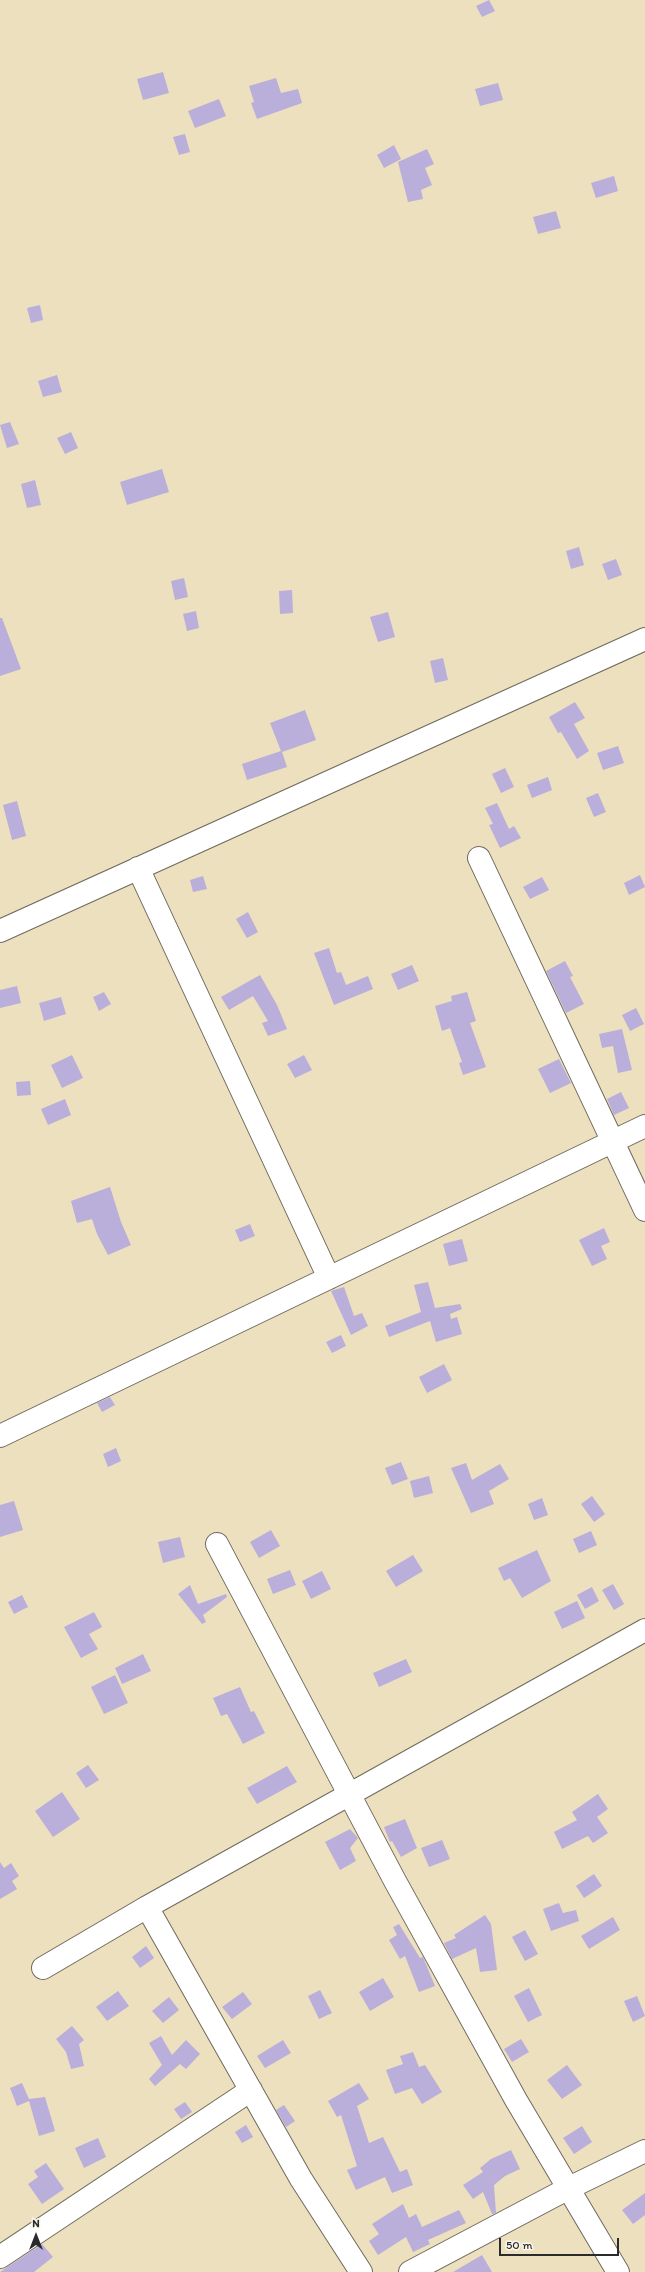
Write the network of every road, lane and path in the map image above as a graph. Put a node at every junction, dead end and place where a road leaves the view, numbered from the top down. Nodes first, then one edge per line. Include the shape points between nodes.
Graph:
1 (645, 639) edge
2 (479, 858) dead end
3 (138, 868) junction
4 (0, 930) edge
5 (645, 1126) edge
6 (613, 1141) junction
7 (645, 1210) edge
8 (329, 1278) junction
9 (0, 1436) edge
10 (217, 1544) dead end
11 (645, 1630) edge
12 (349, 1793) junction
13 (147, 1907) junction
14 (43, 1968) dead end
15 (251, 2090) junction
16 (645, 2151) edge
17 (569, 2188) junction
18 (0, 2257) edge
19 (361, 2272) edge
20 (410, 2272) edge
21 (618, 2272) edge

1 - 3 street
2 - 6 street
3 - 4 street
3 - 8 street
5 - 6 street
6 - 7 street
6 - 8 street
8 - 9 street
10 - 12 street
11 - 12 street
12 - 13 street
12 - 17 street via 505,2079
13 - 14 street
13 - 15 street
15 - 18 street
15 - 19 street via 301,2178
16 - 17 street
17 - 20 street
17 - 21 street

